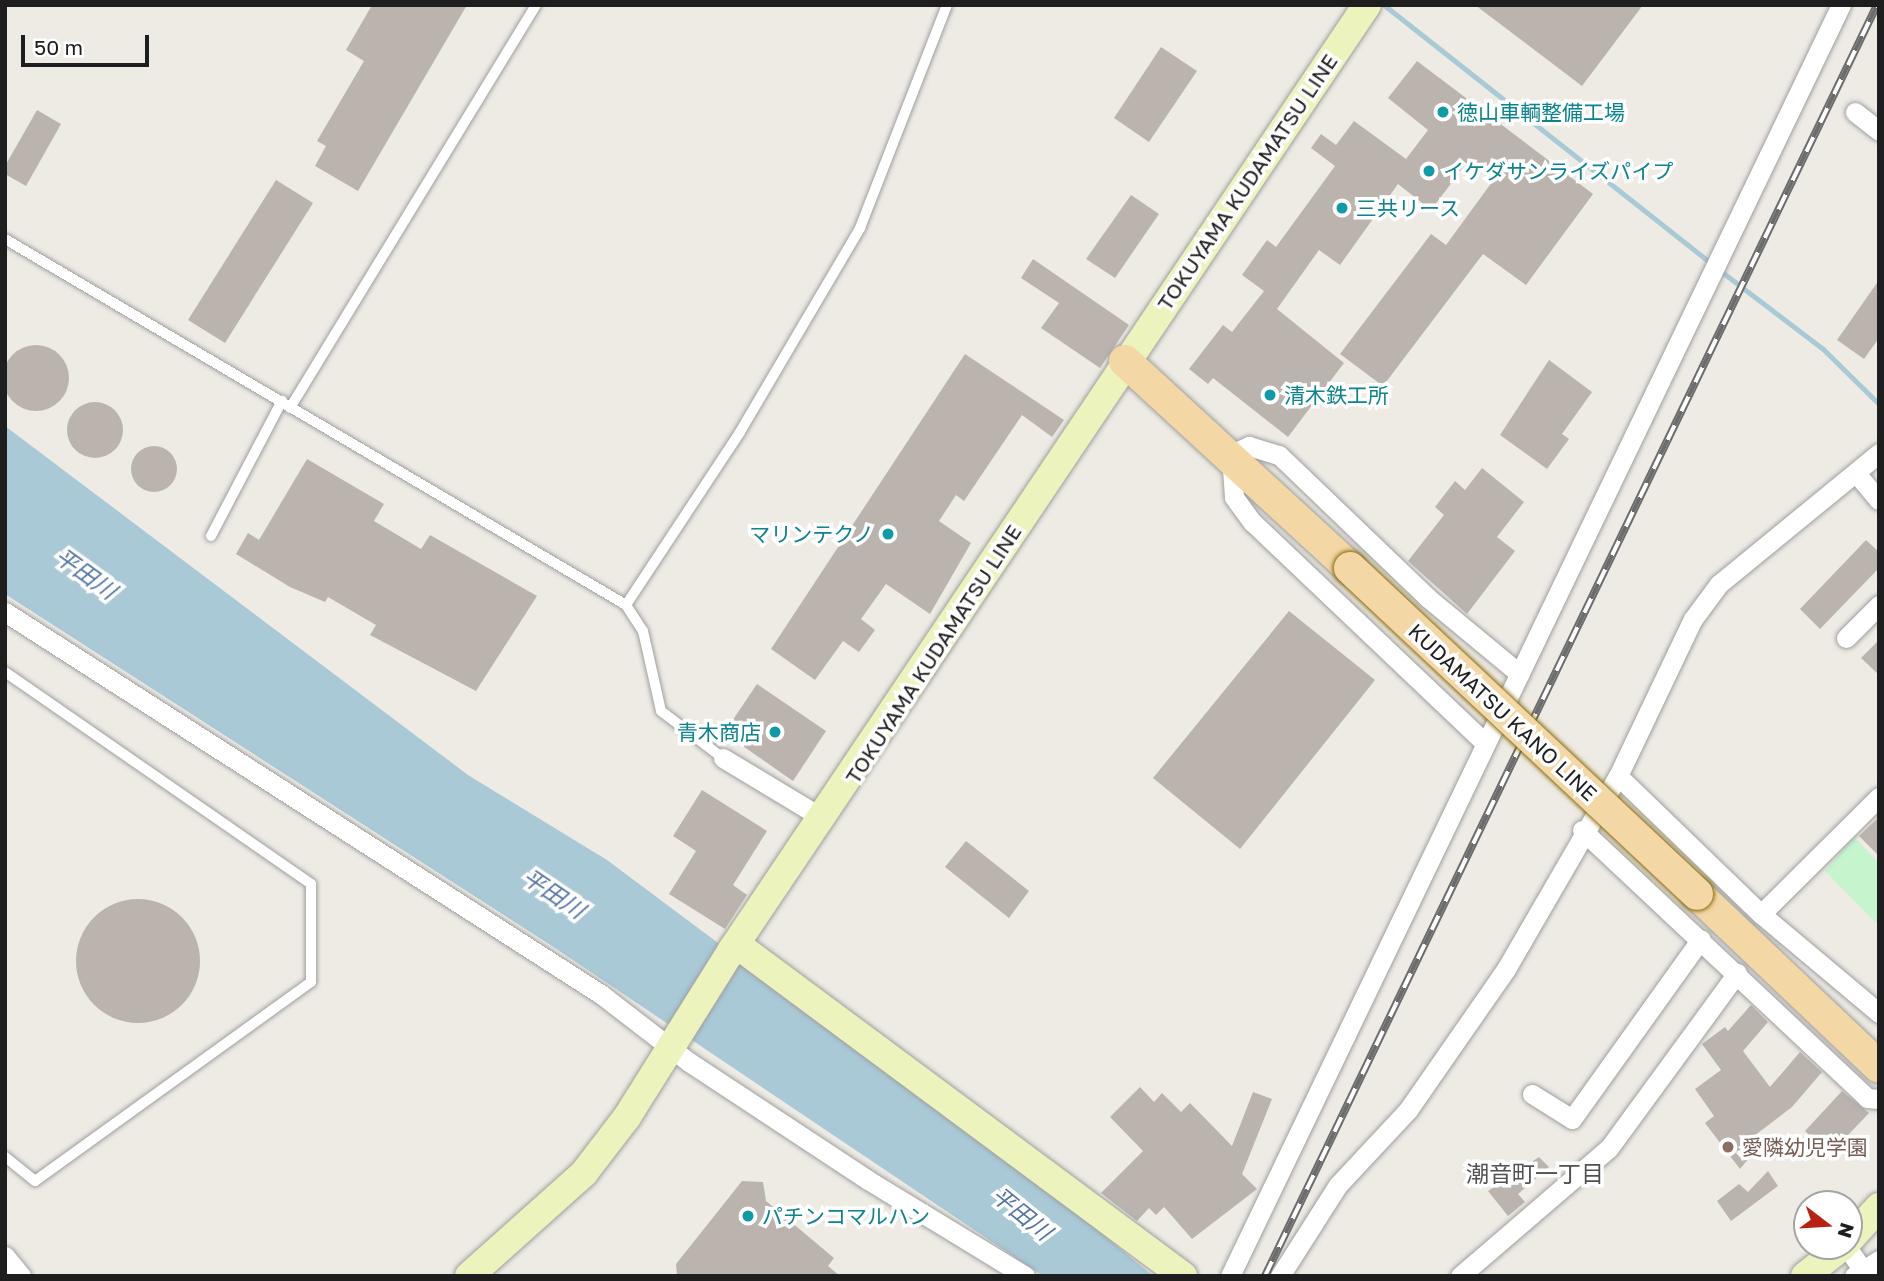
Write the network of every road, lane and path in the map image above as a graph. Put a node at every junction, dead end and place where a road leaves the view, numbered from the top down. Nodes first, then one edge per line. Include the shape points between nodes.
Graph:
1 (536, 5) edge
2 (947, 5) edge
3 (1841, 5) edge
4 (1366, 7) edge
5 (1855, 112) dead end
6 (1879, 131) edge
7 (5, 239) edge
8 (1125, 361) junction
9 (286, 405) junction
10 (1879, 453) edge
11 (1231, 454) junction
12 (1856, 473) junction
13 (1879, 500) edge
14 (211, 536) dead end
15 (626, 605) junction
16 (1879, 605) edge
17 (5, 612) edge
18 (1846, 638) dead end
19 (5, 672) edge
20 (1520, 674) junction
21 (1484, 742) junction
22 (723, 758) joint
23 (1618, 776) junction
24 (1879, 797) edge
25 (824, 819) junction
26 (1583, 830) junction
27 (1761, 914) junction
28 (1701, 939) junction
29 (734, 947) junction
30 (1737, 973) junction
31 (1879, 1013) edge
32 (673, 1044) junction
33 (1879, 1067) edge
34 (1532, 1094) dead end
35 (1879, 1099) edge
36 (5, 1157) edge
37 (1879, 1207) edge
38 (1863, 1225) edge
39 (5, 1256) edge
40 (1826, 1260) edge
41 (475, 1274) edge
42 (21, 1276) edge
43 (1025, 1276) edge
44 (1183, 1276) edge
45 (1230, 1276) edge
46 (1280, 1276) edge
47 (1460, 1276) edge
48 (1805, 1276) edge

1 - 9 lane
2 - 15 lane via 860,228 740,432
3 - 20 street
4 - 8 main road, TOKUYAMA KUDAMATSU LINE
5 - 6 street
7 - 9 lane
8 - 11 main road, KUDAMATSU KANO LINE
8 - 25 main road, TOKUYAMA KUDAMATSU LINE
9 - 14 lane
9 - 15 lane
10 - 12 street
11 - 20 street via 1249,446 1279,455 1428,598
11 - 21 street via 1234,497 1252,523
11 - 33 main road, KUDAMATSU KANO LINE, bridge
12 - 13 street
12 - 23 street via 1719,584 1674,652
15 - 22 lane via 643,631 662,711
16 - 18 street
17 - 32 street
19 - 36 lane via 312,884 311,982 35,1181
20 - 21 street
21 - 45 street
22 - 25 street
23 - 26 street
23 - 27 street
24 - 27 street
25 - 29 main road, TOKUYAMA KUDAMATSU LINE
26 - 28 street
26 - 46 street via 1506,969 1408,1110 1338,1185
27 - 31 street
28 - 30 street
28 - 34 street via 1572,1119
29 - 32 main road, TOKUYAMA KUDAMATSU LINE
29 - 44 main road
30 - 35 street via 1867,1098
30 - 47 street via 1609,1148
32 - 41 main road, TOKUYAMA KUDAMATSU LINE via 584,1173
32 - 43 street via 868,1181
37 - 38 main road
39 - 42 street
40 - 48 main road

